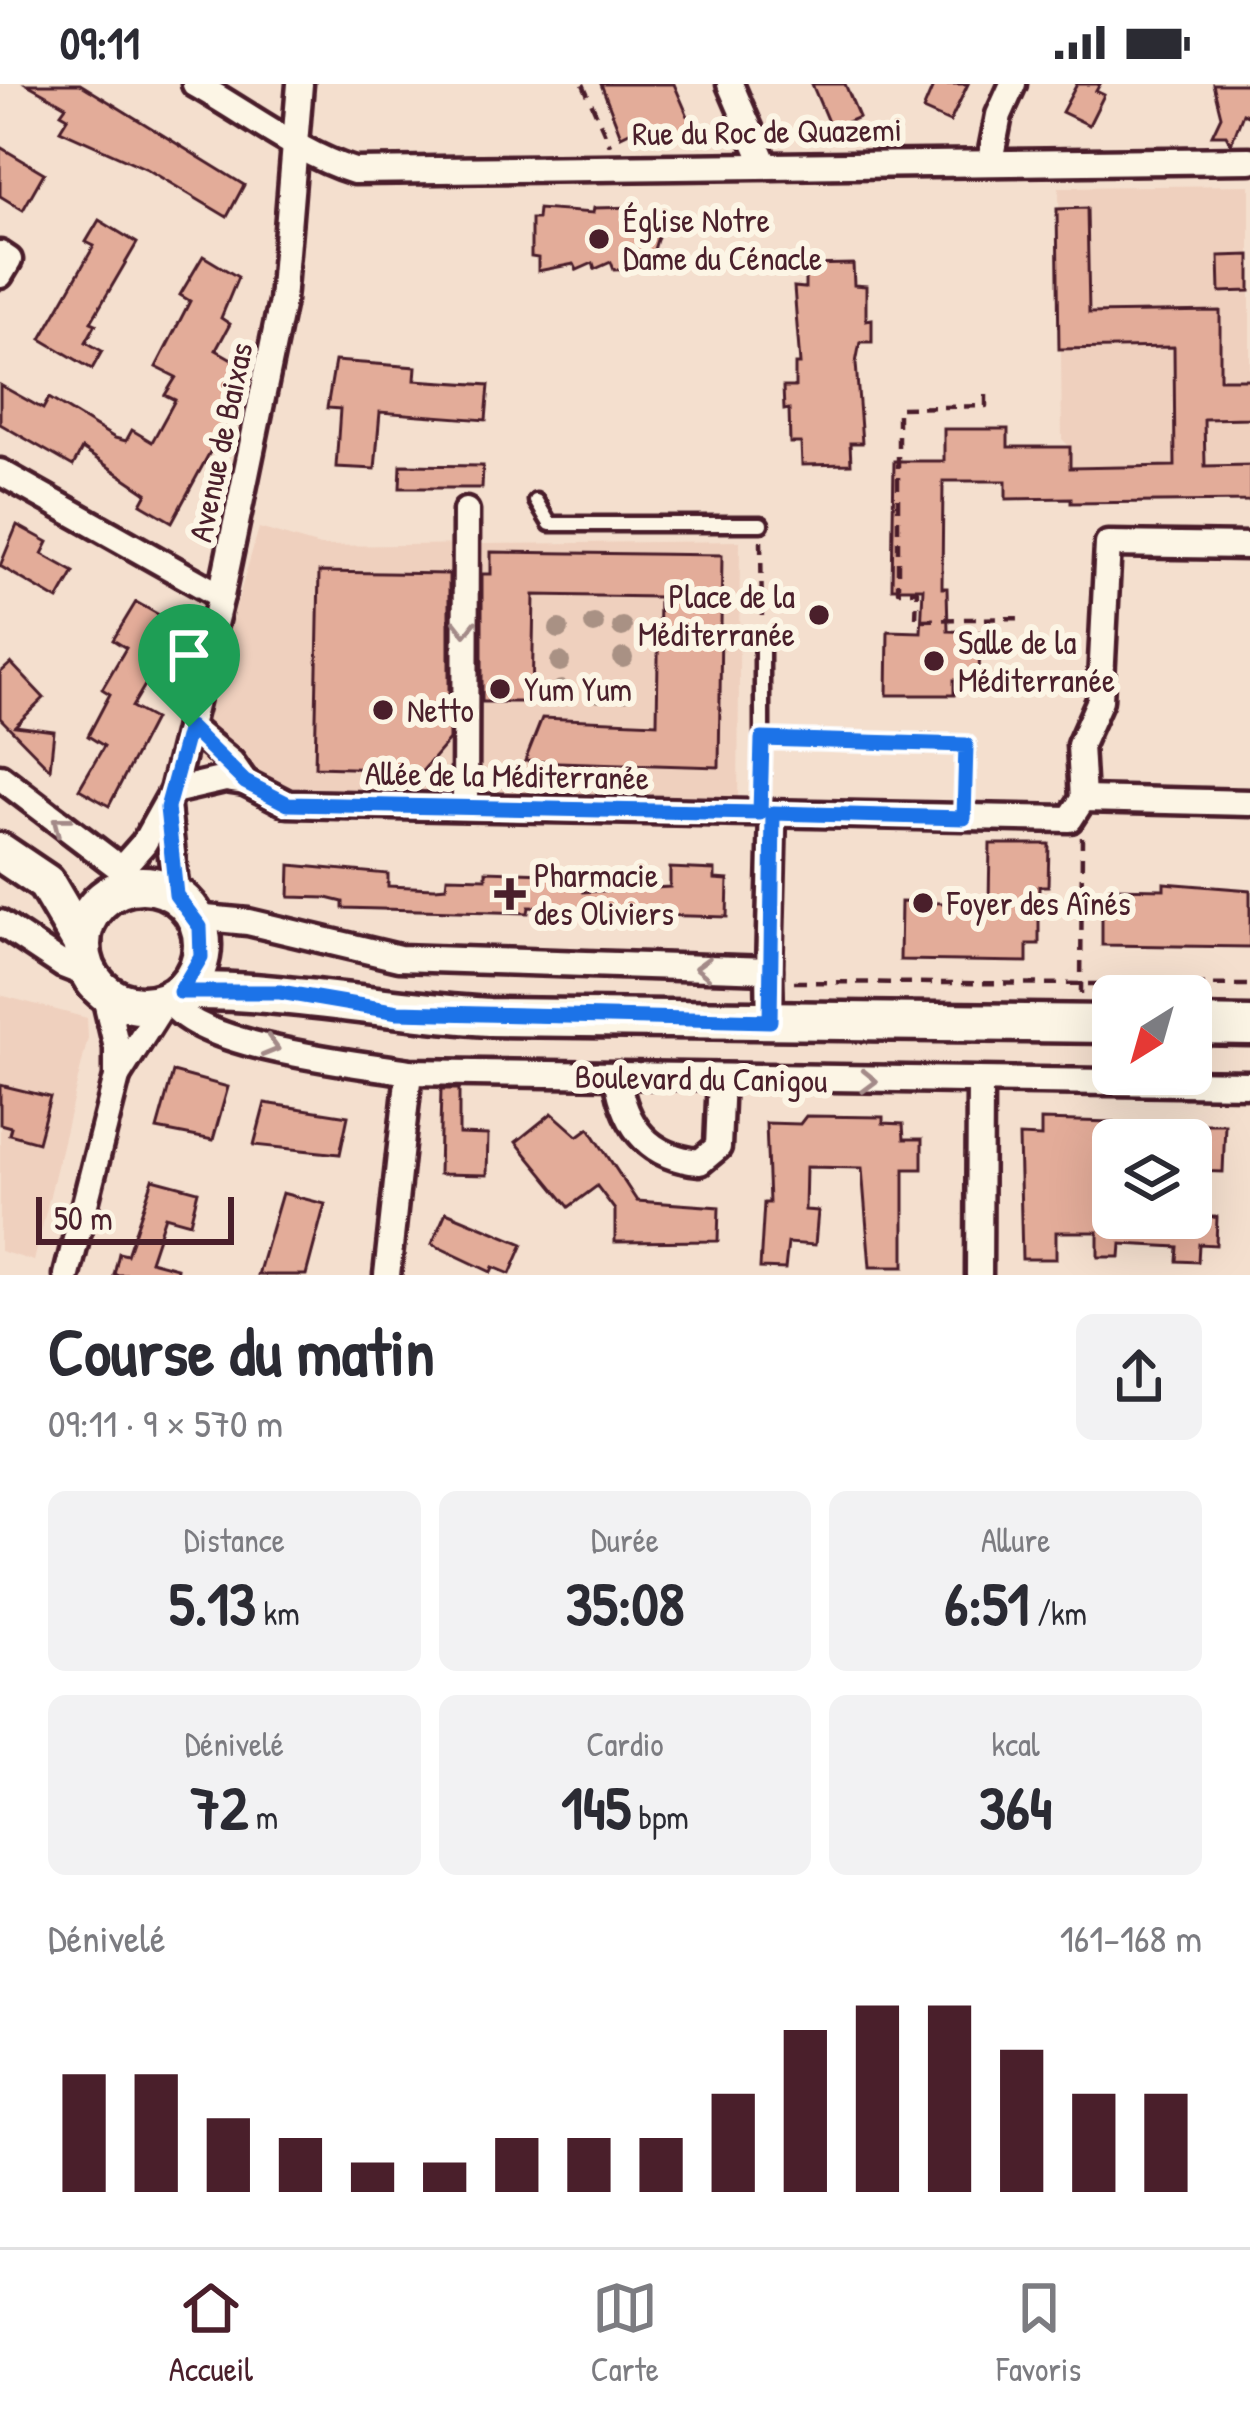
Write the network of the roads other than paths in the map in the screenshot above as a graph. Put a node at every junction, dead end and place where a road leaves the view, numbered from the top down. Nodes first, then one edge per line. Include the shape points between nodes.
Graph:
1 (195, 84) edge
2 (300, 84) edge
3 (730, 84) edge
4 (1012, 84) edge
5 (294, 139) junction
6 (1250, 160) edge
7 (990, 161) junction
8 (766, 165) junction
9 (0, 254) edge
10 (0, 275) edge
11 (0, 472) edge
12 (536, 501) dead end
13 (466, 511) dead end
14 (761, 524) road end
15 (1250, 546) edge
16 (221, 596) junction
17 (762, 643) road end
18 (189, 727) junction
19 (762, 739) junction
20 (0, 777) edge
21 (245, 782) junction
22 (1082, 799) junction
23 (170, 800) junction
24 (1250, 803) edge
25 (465, 807) junction
26 (766, 813) junction
27 (964, 818) junction
28 (4, 852) edge
29 (46, 883) junction
30 (118, 883) junction
31 (191, 916) junction
32 (0, 923) edge
33 (92, 970) junction
34 (770, 976) junction
35 (280, 992) junction
36 (171, 997) junction
37 (770, 1021) junction
38 (1092, 1024) edge
39 (1212, 1025) edge
40 (1250, 1026) edge
41 (409, 1072) junction
42 (116, 1077) junction
43 (617, 1077) junction
44 (721, 1078) junction
45 (980, 1082) junction
46 (1250, 1084) edge
47 (68, 1275) edge
48 (386, 1275) edge
49 (979, 1275) edge

1 - 5 street, Rue du Roc de Quazemi
2 - 5 street, Avenue de Baixas
3 - 8 street
4 - 7 street
5 - 8 street, Rue du Roc de Quazemi via 319,161 354,171
5 - 16 street, Avenue de Baixas via 282,301
6 - 7 street, Rue du Roc de Quazemi
7 - 8 street, Rue du Roc de Quazemi
9 - 10 street via 9,260
11 - 16 street
12 - 14 lane via 550,524
13 -> 25 street
15 - 22 street via 1108,544 1100,700 1080,745
16 - 18 street, Avenue de Baixas
17 - 19 lane
18 - 21 street, Allée de la Méditerranée
18 - 23 street, Avenue de Baixas
19 - 26 lane
19 - 27 lane via 966,745
30 -> 20 street
21 - 23 street, Allée de la Méditerranée via 225,779
21 - 25 street, Allée de la Méditerranée via 288,804
22 - 24 street, Allée de la Méditerranée
22 - 27 street, Allée de la Méditerranée via 1070,819
23 - 30 street, Avenue de Baixas
23 - 31 street, Avenue de Baixas
25 - 26 street, Allée de la Méditerranée
26 - 27 street, Allée de la Méditerranée
26 - 34 street
28 - 29 street
29 - 30 street
29 - 33 street
30 - 31 street via 140,885
30 - 33 street via 91,914
34 -> 31 street via 399,958
31 - 35 street, Boulevard du Canigou via 237,972
31 - 36 street via 194,976
32 - 33 street via 63,965
33 - 36 street via 133,1004
33 - 42 street via 117,1048
34 - 37 street, Boulevard du Canigou
35 - 36 street, Boulevard du Canigou
35 - 37 street, Boulevard du Canigou via 398,1012
36 -> 41 street, Boulevard du Canigou via 175,1010 203,1027 295,1054
36 - 42 street
37 - 38 street, Boulevard du Canigou
39 - 40 street
41 - 43 street, Boulevard du Canigou
41 - 48 street
42 - 47 street
43 - 44 street, Boulevard du Canigou
43 - 44 street via 622,1106 657,1152 700,1162 718,1147
44 -> 45 street, Boulevard du Canigou
45 - 46 street, Boulevard du Canigou
45 - 49 street

